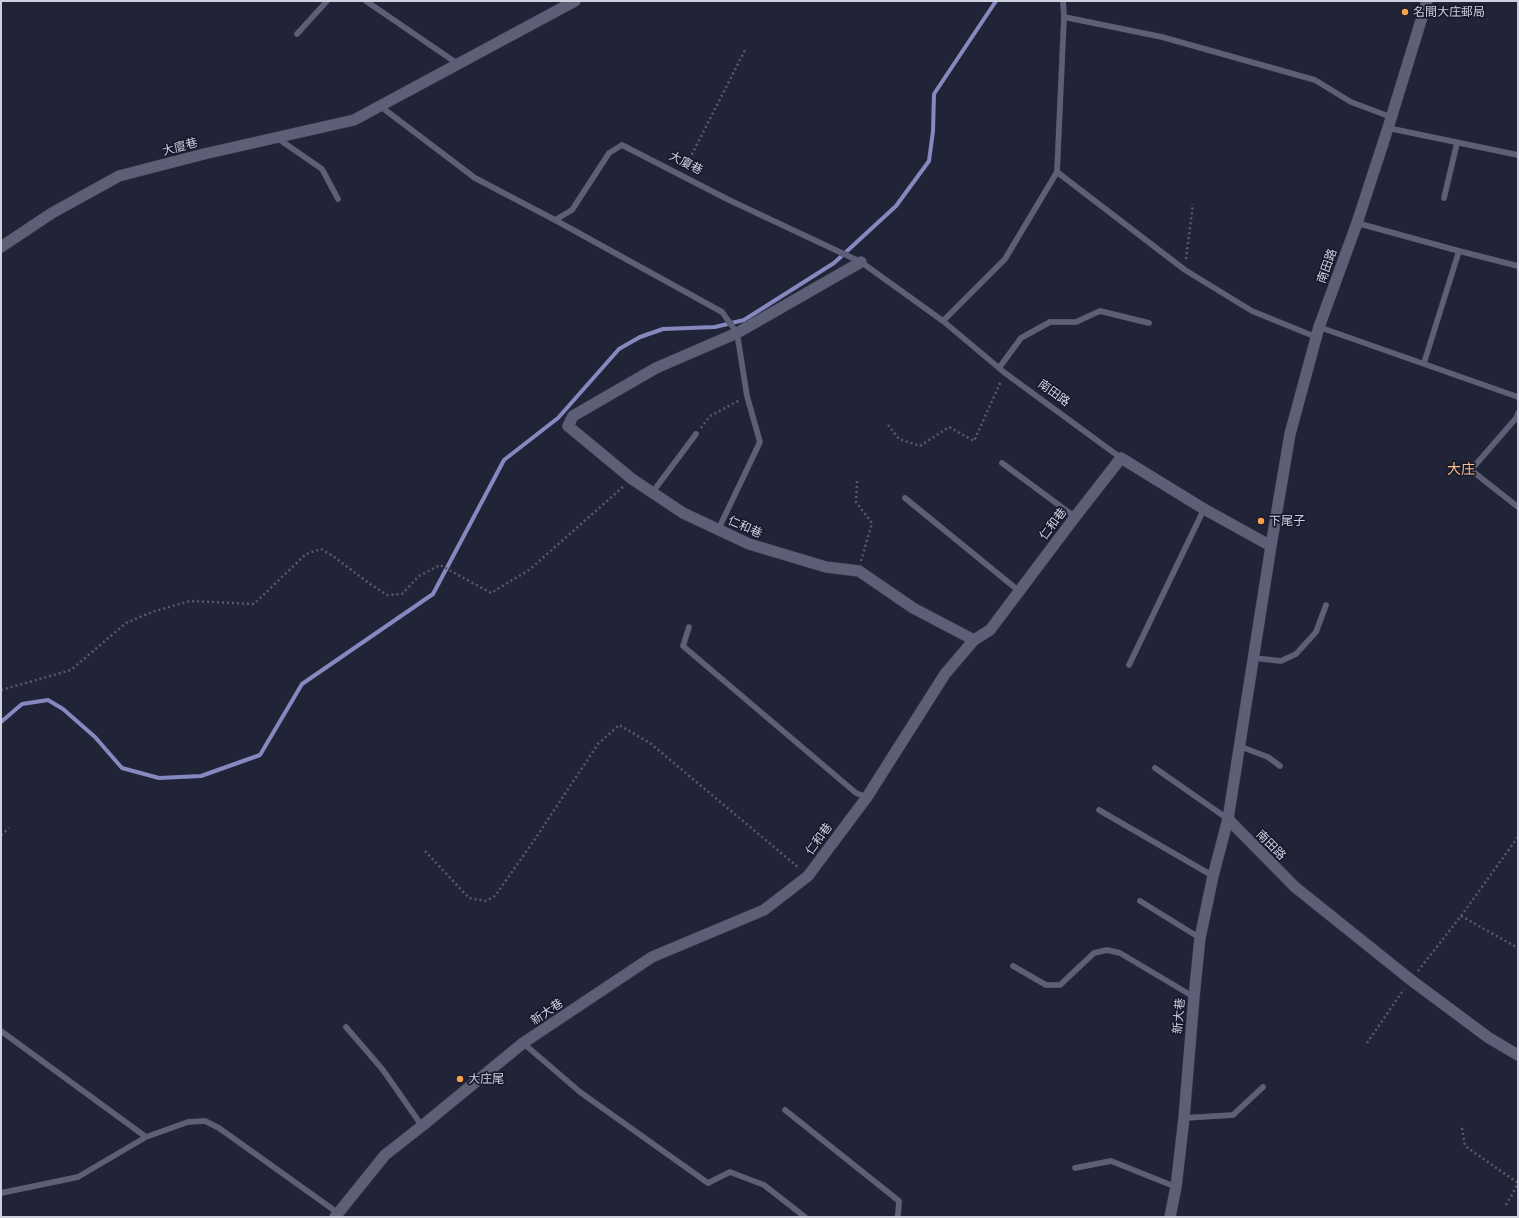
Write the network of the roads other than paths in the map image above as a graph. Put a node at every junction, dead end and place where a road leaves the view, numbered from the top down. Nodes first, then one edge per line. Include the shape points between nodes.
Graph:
1 (327, 1) edge
2 (366, 1) edge
3 (575, 1) edge
4 (1063, 1) edge
5 (1427, 1) edge
6 (1064, 17) junction
7 (297, 34) dead end
8 (458, 64) junction
9 (380, 106) junction
10 (1391, 117) junction
11 (1388, 128) junction
12 (277, 137) junction
13 (1457, 143) junction
14 (1518, 155) edge
15 (1057, 172) junction
16 (1444, 198) dead end
17 (338, 199) dead end
18 (555, 220) junction
19 (1357, 223) junction
20 (1, 247) edge
21 (832, 248) joint
22 (1459, 251) junction
23 (861, 262) junction
24 (1518, 266) edge
25 (943, 321) junction
26 (1149, 323) dead end
27 (736, 330) junction
28 (1317, 332) junction
29 (1424, 363) junction
30 (999, 368) junction
31 (1518, 397) edge
32 (1518, 413) edge
33 (696, 434) road end
34 (1121, 458) junction
35 (1002, 463) dead end
36 (651, 493) junction
37 (905, 498) dead end
38 (1518, 507) edge
39 (1204, 509) junction
40 (1075, 517) junction
41 (718, 530) junction
42 (1271, 546) junction
43 (1019, 591) junction
44 (1326, 605) dead end
45 (690, 627) dead end
46 (974, 640) junction
47 (1254, 658) junction
48 (1129, 665) dead end
49 (1239, 746) junction
50 (1280, 766) dead end
51 (1155, 768) dead end
52 (867, 797) junction
53 (1099, 810) dead end
54 (1228, 819) junction
55 (808, 876) joint
56 (1213, 876) junction
57 (1140, 901) dead end
58 (1200, 938) junction
59 (1012, 966) dead end
60 (1194, 997) junction
61 (346, 1027) dead end
62 (1, 1031) edge
63 (523, 1043) junction
64 (1518, 1055) edge
65 (1263, 1087) dead end
66 (785, 1110) dead end
67 (1184, 1118) junction
68 (422, 1126) junction
69 (146, 1137) junction
70 (1075, 1168) dead end
71 (1176, 1186) junction
72 (1, 1193) edge
73 (337, 1215) edge
74 (805, 1217) edge
75 (897, 1217) edge
76 (1170, 1217) edge

1 - 7 lane
2 - 8 lane
3 - 8 street, 大廈巷
4 - 6 lane
5 - 10 street, 南田路
6 - 10 lane via 1162,37 1315,80 1351,102
6 - 15 lane
8 - 9 street, 大廈巷
9 - 12 street, 大廈巷 via 354,120
9 - 18 lane via 475,178
10 - 11 street, 南田路
11 - 13 lane
11 - 19 street, 南田路
12 - 17 lane via 322,169
12 - 20 street, 大廈巷 via 120,176 52,213
13 - 14 lane
13 - 16 lane
15 - 25 lane via 1005,259
15 - 28 lane via 1185,270 1252,311
18 - 21 lane, 大廈巷 via 572,210 609,153 622,145
18 - 27 lane, 仁和巷 via 722,312
19 - 22 lane
19 - 28 street, 南田路
21 - 23 lane, 南田路
22 - 24 lane
22 - 29 lane
23 - 25 lane, 南田路
23 - 27 street
25 - 30 lane, 南田路
26 - 30 lane via 1100,311 1076,322 1050,322 1021,338
27 - 36 street via 656,368 573,416 568,426
27 - 41 lane, 仁和巷 via 747,396 760,442
28 - 29 lane
28 - 42 street, 南田路 via 1290,434
29 - 31 lane
30 - 34 lane, 南田路
32 - 38 lane via 1471,470
33 - 36 lane
34 - 39 street, 南田路
34 - 40 street, 仁和巷
35 - 40 lane
36 - 41 street via 683,513
37 - 43 lane
39 - 42 street, 南田路
39 - 48 lane
40 - 43 street, 仁和巷
41 - 46 street, 仁和巷 via 757,547 826,567 859,571 913,608
42 - 47 street, 南田路
43 - 46 street, 仁和巷 via 990,630
44 - 47 lane via 1316,632 1296,654 1281,661
45 - 52 lane via 683,646 856,793
46 - 52 street, 仁和巷 via 945,674
47 - 49 street, 南田路
49 - 50 lane via 1268,757
49 - 54 street, 南田路
51 - 54 lane
52 - 55 street, 仁和巷
53 - 56 lane
54 - 56 street, 新大巷
54 - 64 street, 南田路 via 1295,887 1411,980 1489,1038
55 - 63 street, 新大巷 via 764,910 652,957
56 - 58 street, 新大巷
57 - 58 lane
58 - 60 street, 新大巷
59 - 60 lane via 1046,985 1060,985 1094,953 1107,950 1120,953
60 - 67 street, 新大巷
61 - 68 lane via 383,1070
62 - 69 lane
63 - 68 street, 新大巷
63 - 74 lane via 580,1092 708,1183 730,1172 764,1185
65 - 67 lane via 1233,1115
66 - 75 lane via 899,1201
67 - 71 street, 新大巷
68 - 73 street, 新大巷 via 385,1155
69 - 72 lane via 78,1177
69 - 73 lane via 188,1122 205,1121 219,1128
70 - 71 lane via 1111,1161
71 - 76 street, 新大巷

